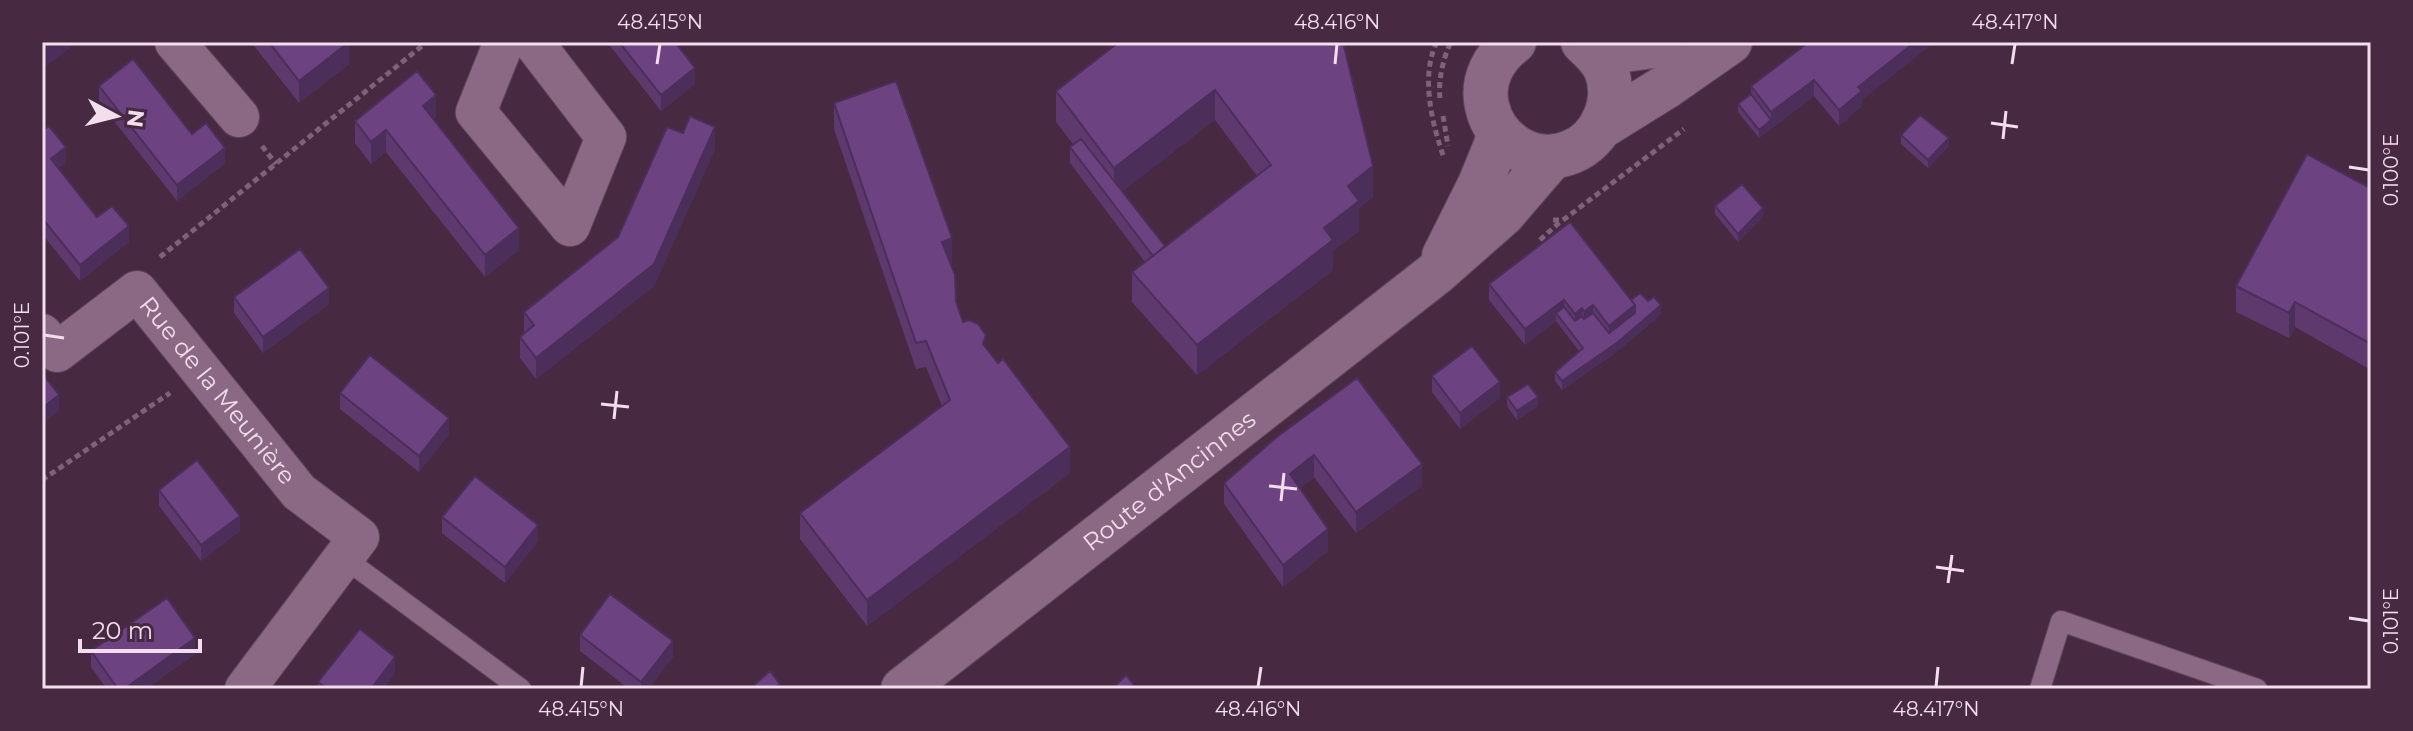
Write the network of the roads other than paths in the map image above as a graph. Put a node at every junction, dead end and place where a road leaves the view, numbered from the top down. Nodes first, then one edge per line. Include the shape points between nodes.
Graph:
1 (175, 42) edge
2 (504, 42) edge
3 (533, 42) edge
4 (1681, 42) edge
5 (1730, 42) edge
6 (1589, 48) edge
7 (1499, 50) edge
8 (239, 117) dead end
9 (1601, 127) junction
10 (1500, 135) junction
11 (1552, 157) junction
12 (1436, 273) junction
13 (42, 334) edge
14 (351, 547) junction
15 (245, 689) edge
16 (521, 689) edge
17 (903, 689) edge
18 (2040, 689) edge
19 (2257, 689) edge

1 - 8 street
2 - 3 street via 476,112 570,226 606,137
4 - 6 main road
5 - 9 main road
6 - 9 main road via 1606,71 1610,90
7 - 10 main road via 1486,82 1486,101
9 - 11 main road via 1588,142
10 - 11 main road via 1515,148
10 - 12 main road, Route d'Ancinnes
11 - 12 main road, Route d'Ancinnes via 1503,214
12 - 17 main road, Route d'Ancinnes
13 - 14 street, Rue de la Meunière via 57,352 137,291 299,492
14 - 15 street
14 - 16 lane
18 - 19 lane via 2061,621

